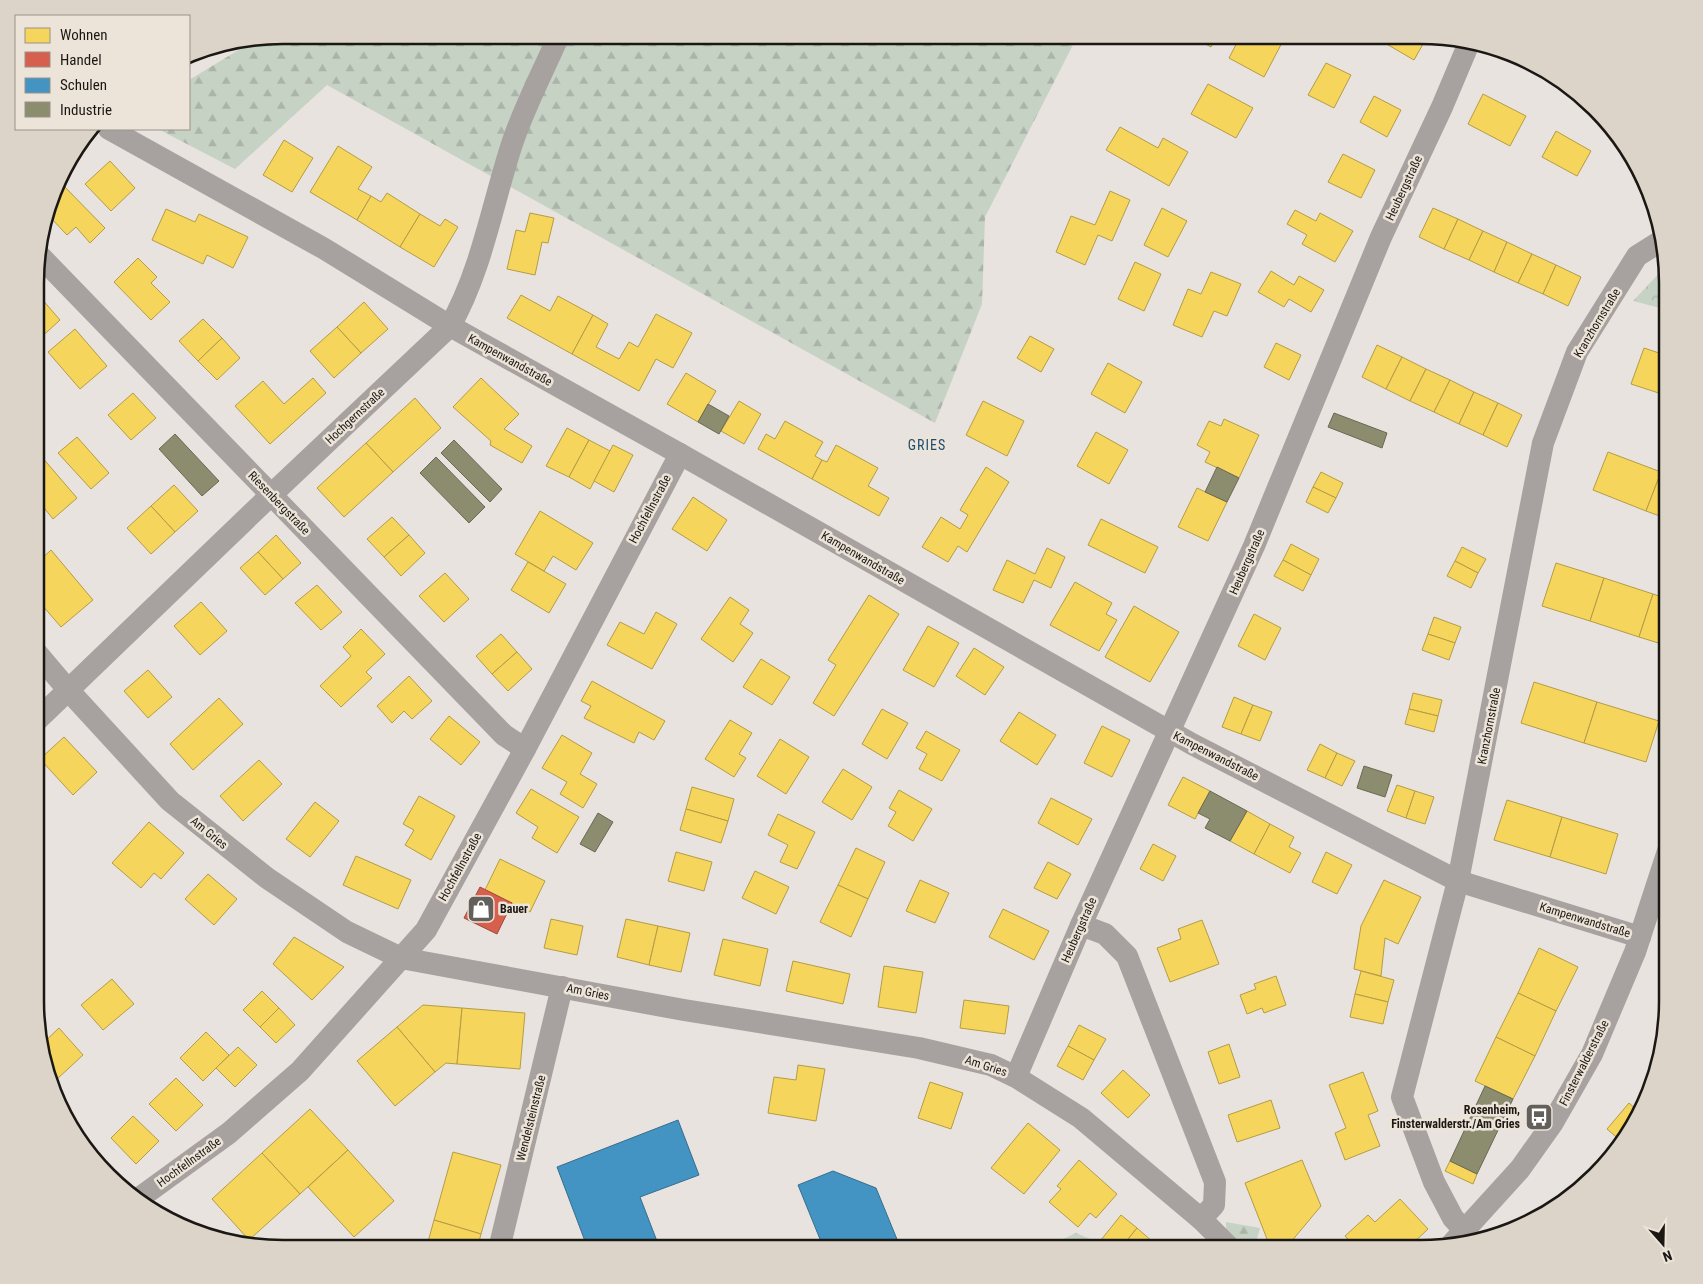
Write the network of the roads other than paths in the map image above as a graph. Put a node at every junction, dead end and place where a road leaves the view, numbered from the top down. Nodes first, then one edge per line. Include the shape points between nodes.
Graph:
1 (555, 44) edge
2 (1466, 48) edge
3 (111, 130) edge
4 (1656, 244) edge
5 (45, 261) edge
6 (450, 326) junction
7 (680, 454) junction
8 (271, 495) junction
9 (44, 661) edge
10 (69, 691) junction
11 (44, 714) edge
12 (1169, 732) junction
13 (525, 748) junction
14 (1659, 878) edge
15 (1458, 881) junction
16 (1081, 925) junction
17 (1640, 937) junction
18 (401, 958) junction
19 (562, 987) junction
20 (1016, 1076) junction
21 (143, 1195) edge
22 (1201, 1219) junction
23 (1458, 1237) edge
24 (1457, 1238) edge
25 (501, 1240) edge
26 (1221, 1240) edge

1 - 6 street, Hochgernstraße via 511,145 490,222 459,310
2 - 12 street, Heubergstraße via 1381,237 1254,546
3 - 6 street, Kampenwandstraße via 323,248
4 - 15 street, Kranzhornstraße via 1637,256 1577,352 1543,443
5 - 8 street, Riesenbergstraße
6 - 7 street, Kampenwandstraße
6 - 8 street, Hochgernstraße
7 - 12 street, Kampenwandstraße
7 - 13 street, Hochfellnstraße
8 - 10 street, Hochgernstraße
8 - 13 street, Riesenbergstraße via 504,735
9 - 10 street, Am Gries
10 - 11 street, Hochgernstraße
10 - 18 street, Am Gries via 170,801 222,844 296,899 340,927
12 - 15 street, Kampenwandstraße
12 - 16 street, Heubergstraße
13 - 18 street, Hochfellnstraße via 426,930
14 - 17 street, Finsterwalderstraße
15 - 17 street, Kampenwandstraße
15 - 24 street, Kranzhornstraße via 1402,1097 1434,1182 1454,1218
16 - 20 street, Heubergstraße
16 - 22 street via 1105,934 1127,956 1216,1182 1214,1205
17 - 23 street, Finsterwalderstraße via 1592,1054 1552,1124 1520,1169
18 - 19 street, Am Gries
18 - 21 street, Hochfellnstraße via 300,1071 229,1133
19 - 20 street, Am Gries via 919,1048 991,1065
19 - 25 street, Wendelsteinstraße
20 - 22 street, Am Gries via 1080,1118
22 - 26 street, Am Gries

